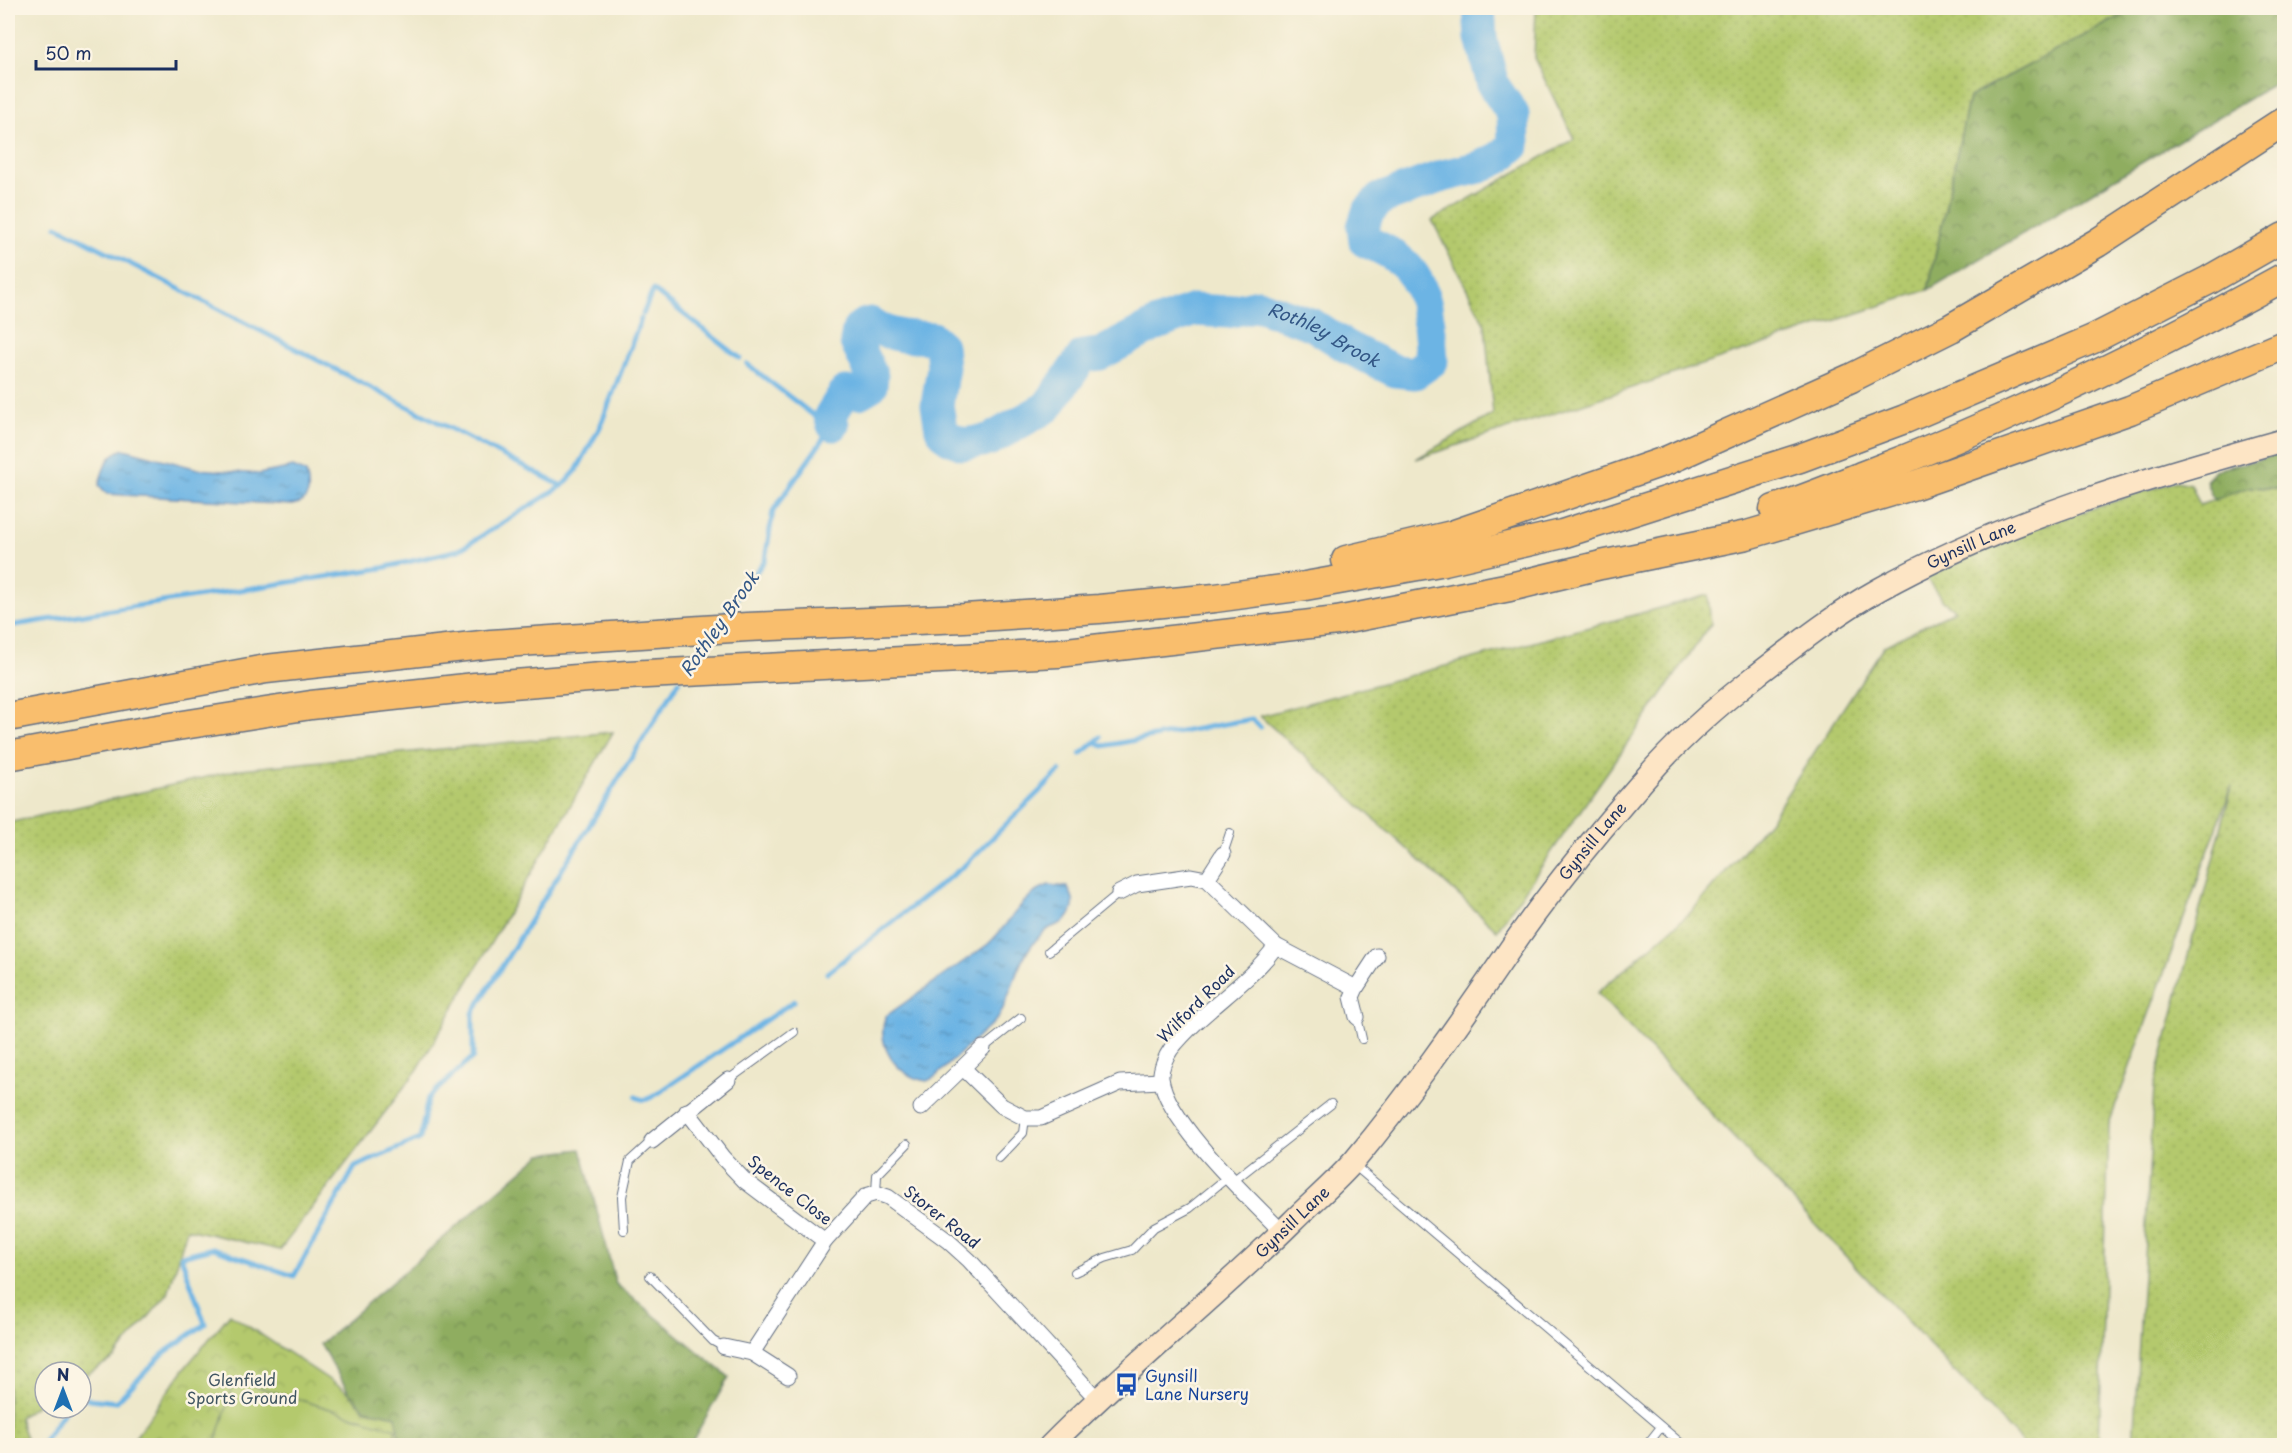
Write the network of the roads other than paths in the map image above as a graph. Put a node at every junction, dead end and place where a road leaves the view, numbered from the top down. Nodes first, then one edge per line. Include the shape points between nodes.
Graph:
1 (2284, 121) edge
2 (2284, 237) edge
3 (2284, 277) edge
4 (2284, 345) edge
5 (2284, 440) edge
6 (1601, 565) junction
7 (1099, 609) junction
8 (8, 717) edge
9 (145, 731) junction
10 (8, 756) edge
11 (8, 767) edge
12 (1230, 833) dead end
13 (1223, 854) joint
14 (1207, 879) junction
15 (1119, 893) joint
16 (1276, 945) junction
17 (1049, 951) dead end
18 (1377, 956) dead end
19 (1356, 988) junction
20 (1357, 1017) joint
21 (1021, 1018) dead end
22 (794, 1032) dead end
23 (1362, 1039) dead end
24 (983, 1048) joint
25 (963, 1068) junction
26 (728, 1080) joint
27 (1161, 1081) junction
28 (1331, 1104) dead end
29 (921, 1108) dead end
30 (687, 1111) junction
31 (1025, 1118) junction
32 (652, 1141) joint
33 (907, 1144) dead end
34 (999, 1158) dead end
35 (1352, 1163) junction
36 (1231, 1179) junction
37 (876, 1193) junction
38 (624, 1230) dead end
39 (1282, 1232) junction
40 (825, 1241) junction
41 (1075, 1272) dead end
42 (650, 1276) dead end
43 (724, 1347) joint
44 (752, 1353) junction
45 (788, 1376) dead end
46 (1097, 1399) junction
47 (1661, 1427) junction
48 (1050, 1446) edge
49 (1646, 1446) edge
50 (1684, 1446) edge

1 - 7 highway via 2097,243 1950,328 1851,378 1668,460 1452,535 1300,572
2 - 7 highway via 2093,339 1811,454 1691,494 1562,534 1440,562 1271,590
3 - 6 highway via 2148,351 1946,444 1781,507
4 - 6 highway via 2130,410 1915,485 1747,535
5 - 35 street, Gynsill Lane via 2173,471 2023,521 1875,591 1806,636 1723,702 1646,777 1580,856 1507,952 1425,1072
6 - 9 highway via 1337,621 1058,653 475,687 311,705
7 - 8 highway via 491,644 266,669
9 - 10 highway
9 - 11 highway
12 - 13 lane
13 - 14 street
14 - 15 street via 1191,876 1137,884
14 - 16 street
15 - 17 lane
16 - 19 street
16 - 27 street, Wilford Road via 1262,965 1170,1050
18 - 19 street
19 - 20 street via 1352,997
20 - 23 lane
21 - 24 lane
22 - 26 lane
24 - 25 street
25 - 29 street
25 - 31 street via 1002,1106
26 - 30 street
27 - 31 street via 1120,1083 1041,1118
27 - 36 street via 1176,1116
28 - 36 lane
30 - 32 street
30 - 40 street, Spence Close via 745,1180
31 - 34 lane via 1023,1133
32 - 38 lane via 630,1161 622,1197
33 - 37 lane via 877,1175
35 - 39 street, Gynsill Lane
35 - 47 lane
36 - 39 street
36 - 41 lane via 1154,1227 1132,1250
37 - 40 street, Storer Road via 866,1196
37 - 46 street, Storer Road via 888,1197 969,1260
39 - 46 street, Gynsill Lane
40 - 44 street, Storer Road
42 - 43 lane via 713,1341
43 - 44 street
44 - 45 street
46 - 48 street, Gynsill Lane
47 - 49 lane
47 - 50 lane

